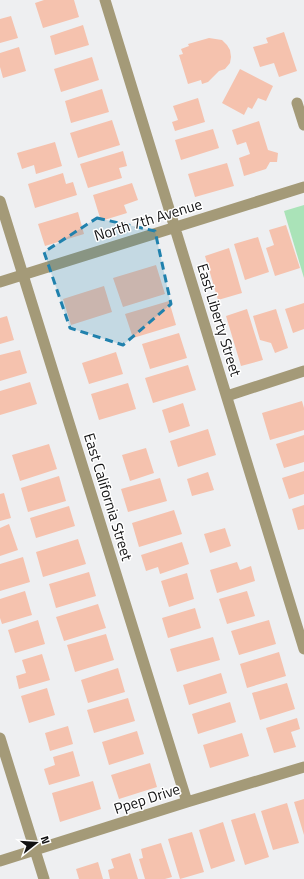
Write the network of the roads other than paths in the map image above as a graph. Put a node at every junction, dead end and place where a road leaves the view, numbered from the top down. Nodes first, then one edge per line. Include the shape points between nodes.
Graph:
1 (105, 0) edge
2 (297, 103) dead end
3 (304, 125) edge
4 (304, 187) edge
5 (0, 201) edge
6 (175, 228) junction
7 (23, 274) junction
8 (0, 282) edge
9 (304, 371) edge
10 (227, 396) junction
11 (304, 649) edge
12 (0, 738) edge
13 (304, 767) edge
14 (187, 802) junction
15 (35, 850) junction
16 (0, 861) edge
17 (44, 879) edge

1 - 6 street, East Liberty Street
2 - 3 street
4 - 6 street, North 7th Avenue
5 - 7 street, East California Street
6 - 7 street, North 7th Avenue
6 - 10 street, East Liberty Street
7 - 8 street, North 7th Avenue
7 - 14 street, East California Street
9 - 10 street
10 - 11 street, East Liberty Street
12 - 15 street
13 - 14 street, Ppep Drive
14 - 15 street, Ppep Drive
15 - 16 street, Ppep Drive
15 - 17 street

